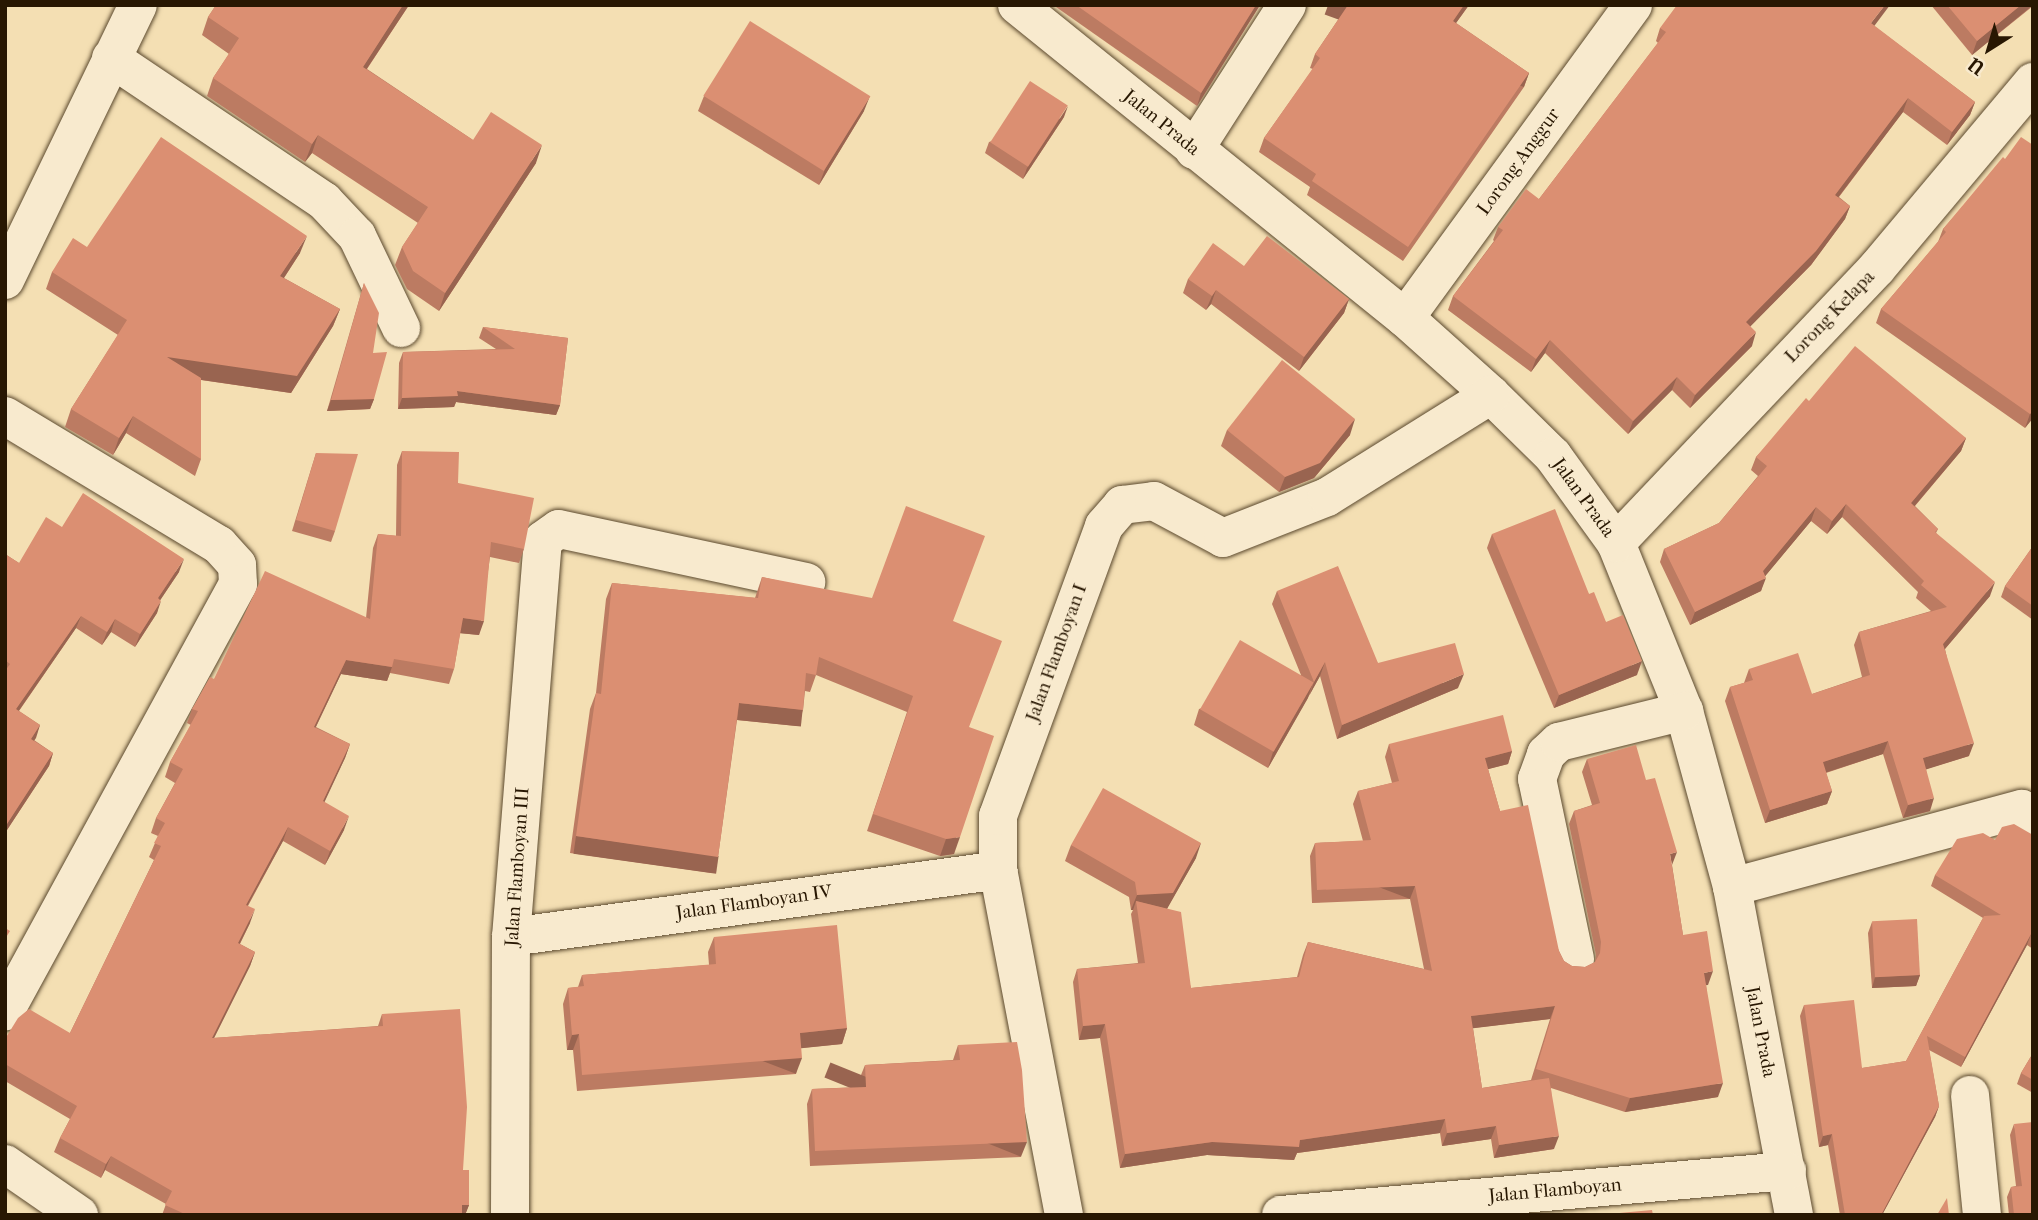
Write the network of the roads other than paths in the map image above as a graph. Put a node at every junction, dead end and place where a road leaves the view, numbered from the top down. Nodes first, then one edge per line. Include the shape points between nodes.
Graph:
1 (138, 5) edge
2 (1017, 5) edge
3 (1287, 5) edge
4 (1633, 5) edge
5 (111, 58) junction
6 (2033, 82) edge
7 (1194, 149) junction
8 (5, 280) edge
9 (1405, 318) junction
10 (401, 328) dead end
11 (1491, 395) junction
12 (5, 416) edge
13 (1616, 542) junction
14 (807, 582) dead end
15 (1684, 711) junction
16 (2029, 806) edge
17 (998, 870) junction
18 (1732, 887) junction
19 (511, 937) junction
20 (1574, 959) dead end
21 (5, 1012) edge
22 (1970, 1095) dead end
23 (5, 1164) edge
24 (1787, 1171) junction
25 (1658, 1199) edge
26 (1330, 1212) edge
27 (79, 1215) edge
28 (510, 1215) edge
29 (1064, 1215) edge
30 (1281, 1215) edge
31 (1794, 1215) edge
32 (1982, 1215) edge

1 - 5 street
2 - 7 street, Jalan Prada
3 - 7 street
4 - 9 street, Lorong Anggur
5 - 8 street
5 - 10 street via 324,201 357,236
6 - 13 street, Lorong Kelapa via 1877,268
7 - 9 street, Jalan Prada
9 - 11 street, Jalan Prada
11 - 13 street, Jalan Prada via 1553,456
11 - 17 street, Jalan Flamboyan I via 1327,497 1223,538 1154,501 1122,505 1104,526 998,816
12 - 21 street via 219,545 237,565 237,584
13 - 15 street, Jalan Prada
14 - 19 street, Jalan Flamboyan III via 559,529 542,540
15 - 18 street, Jalan Prada
15 - 20 street via 1559,742 1546,754 1537,779
16 - 18 street
17 - 19 street, Jalan Flamboyan IV
17 - 29 street, Jalan Flamboyan I
18 - 24 street, Jalan Prada
19 - 28 street, Jalan Flamboyan III
22 - 32 street
23 - 27 street
24 - 25 street, Jalan Flamboyan
24 - 31 street, Jalan Prada
25 - 26 street, Jalan Flamboyan
26 - 30 street, Jalan Flamboyan

